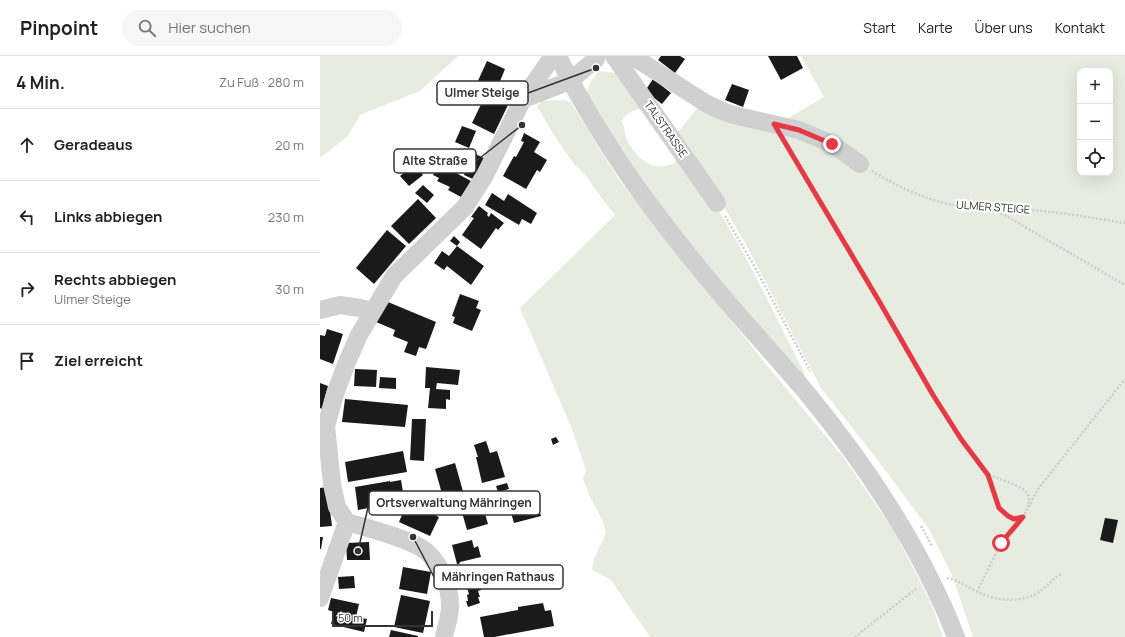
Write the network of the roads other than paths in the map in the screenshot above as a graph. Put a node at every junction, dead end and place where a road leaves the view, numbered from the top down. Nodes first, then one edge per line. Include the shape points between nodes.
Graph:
1 (553, 56) edge
2 (558, 56) edge
3 (596, 56) edge
4 (614, 56) edge
5 (632, 56) edge
6 (570, 81) junction
7 (523, 99) junction
8 (860, 164) road end
9 (717, 203) dead end
10 (320, 310) edge
11 (372, 311) junction
12 (323, 426) edge
13 (346, 522) junction
14 (320, 598) edge
15 (444, 637) edge
16 (956, 637) edge

1 - 7 street
2 - 6 street
3 - 6 street via 596,59
4 - 9 street, TALSTRASSE
5 - 8 street via 707,104 734,115 799,130 832,144
6 - 7 street
6 - 16 street via 619,161 682,246 807,393 862,465 911,540 931,578
7 - 11 street via 485,175 464,207 394,276
10 - 11 street via 340,306
11 - 12 street via 347,362
12 - 13 street via 337,507
13 - 14 street
13 - 15 street via 412,544 426,551 441,568 448,588 450,608

